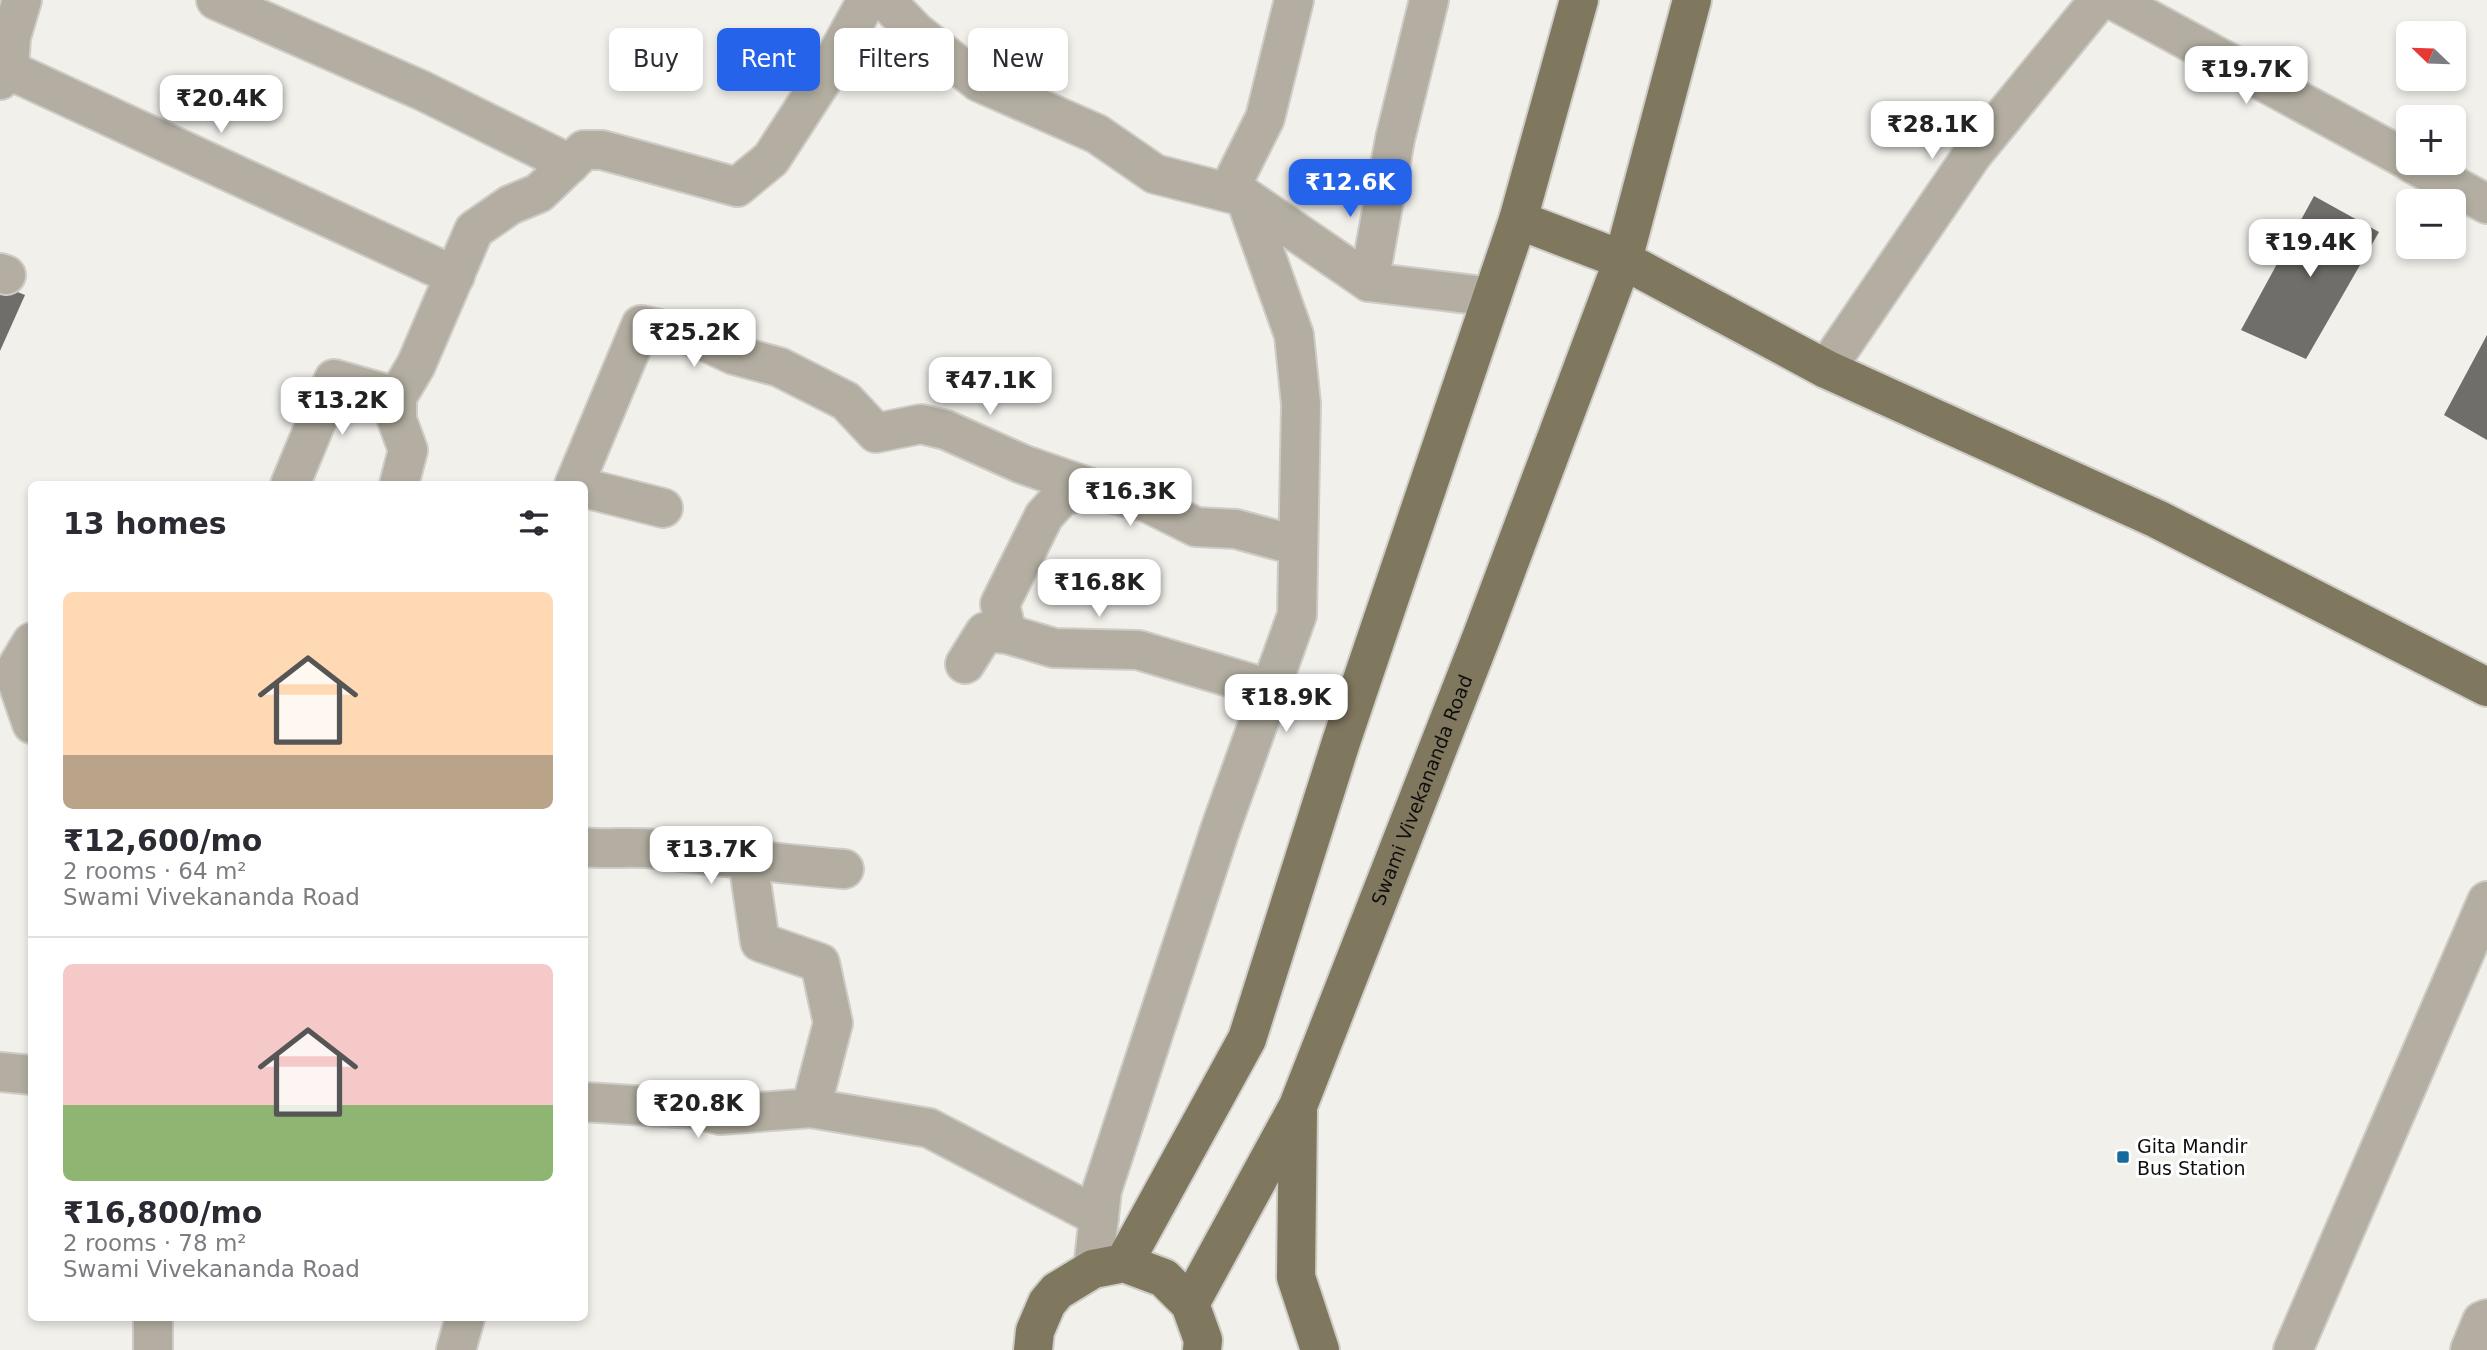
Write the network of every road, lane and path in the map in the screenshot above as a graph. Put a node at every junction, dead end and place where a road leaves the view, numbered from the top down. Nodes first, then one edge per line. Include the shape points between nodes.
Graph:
1 (22, 0) edge
2 (216, 0) edge
3 (867, 0) edge
4 (886, 0) edge
5 (1294, 0) edge
6 (1429, 0) edge
7 (1579, 0) edge
8 (1692, 0) edge
9 (2099, 0) edge
10 (2113, 0) edge
11 (4, 75) edge
12 (2396, 154) edge
13 (570, 164) junction
14 (2434, 175) edge
15 (1236, 194) junction
16 (2487, 204) edge
17 (1518, 220) junction
18 (1623, 260) junction
19 (455, 276) junction
20 (1369, 282) junction
21 (1492, 297) junction
22 (1826, 369) junction
23 (397, 397) junction
24 (292, 481) edge
25 (399, 481) edge
26 (575, 481) edge
27 (588, 489) edge
28 (1097, 490) junction
29 (663, 508) dead end
30 (1298, 546) junction
31 (1007, 634) junction
32 (15, 659) edge
33 (965, 664) dead end
34 (2487, 687) edge
35 (1270, 689) junction
36 (28, 708) edge
37 (588, 847) edge
38 (748, 861) junction
39 (844, 869) dead end
40 (2487, 901) edge
41 (0, 1072) edge
42 (28, 1075) edge
43 (588, 1102) edge
44 (1298, 1106) junction
45 (811, 1108) junction
46 (1099, 1217) junction
47 (1109, 1266) junction
48 (1190, 1304) junction
49 (2487, 1319) edge
50 (153, 1321) edge
51 (464, 1321) edge
52 (1210, 1347) edge
53 (153, 1350) edge
54 (456, 1350) edge
55 (1033, 1350) edge
56 (1320, 1350) edge
57 (2293, 1350) edge
58 (2470, 1350) edge

1 - 11 street
2 - 13 street via 423,91
3 - 13 street via 771,159 737,187 602,150 584,150
4 - 15 street via 916,32 979,82 1097,134 1155,174
5 - 15 street via 1265,118
6 - 20 street via 1395,139
7 - 17 main road
8 - 18 main road, Swami Vivekananda Road
9 - 22 street via 1972,155
10 - 12 street
11 - 19 street
13 - 19 street via 539,193 510,205 474,230
14 - 16 street
15 - 20 street
15 - 30 street via 1294,335 1301,404
17 - 18 main road
17 - 21 main road
18 - 22 main road
18 - 44 main road, Swami Vivekananda Road
19 - 23 street
20 - 21 street
21 - 47 main road via 1247,1038
22 - 34 main road via 2157,519
23 - 24 street via 334,379
23 - 25 street via 397,420 408,450
26 - 28 street via 630,315 779,367 846,401 876,433 921,424 946,430 1021,464
27 - 29 street
28 - 30 street via 1146,502 1196,527 1236,529
28 - 31 street via 1063,495 1044,516 1000,604
30 - 35 street via 1297,615
31 - 33 street via 985,632
31 - 35 street via 1054,648 1138,650
32 - 36 street
35 - 46 street via 1106,1177
37 - 38 street via 651,848
38 - 39 street
38 - 45 street via 760,942 820,963 833,1023
40 - 57 street
41 - 42 street
43 - 45 street via 696,1109 720,1115
44 - 48 main road, Swami Vivekananda Road
44 - 56 main road via 1296,1277
45 - 46 street via 929,1128
46 - 47 street
47 - 48 main road via 1164,1278
47 - 55 main road via 1057,1291 1035,1331
48 - 52 main road
49 - 58 street
50 - 53 street
51 - 54 street

